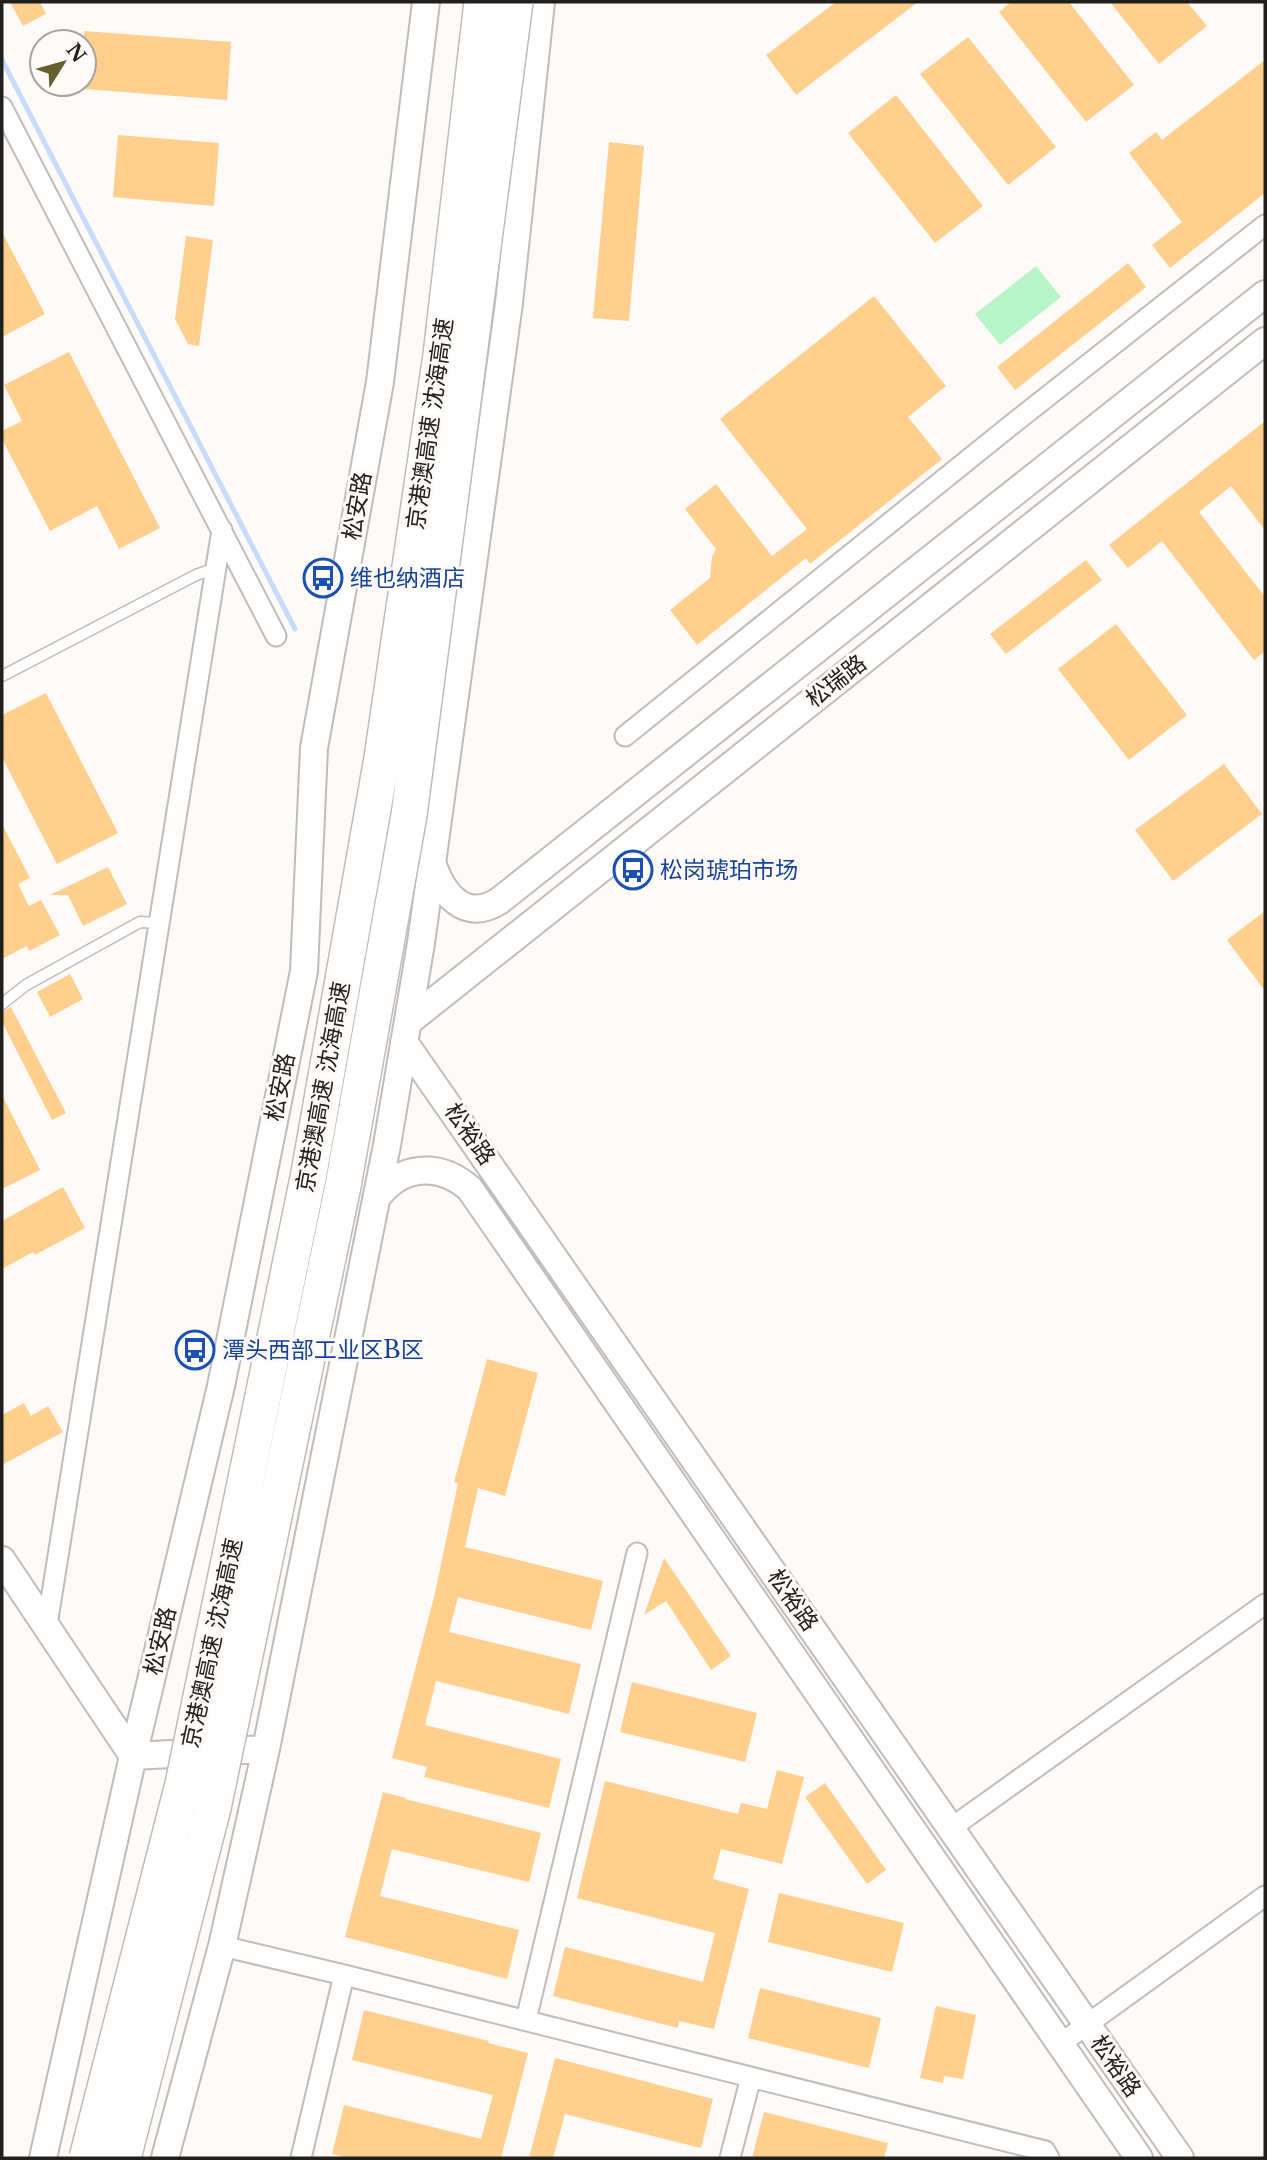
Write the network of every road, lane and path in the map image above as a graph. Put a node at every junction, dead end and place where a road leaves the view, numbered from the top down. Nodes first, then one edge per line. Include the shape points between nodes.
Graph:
1 (426, 2) edge
2 (482, 2) edge
3 (515, 2) edge
4 (541, 2) edge
5 (2, 107) edge
6 (1265, 225) edge
7 (1265, 294) edge
8 (1265, 341) edge
9 (222, 530) junction
10 (216, 568) junction
11 (276, 636) dead end
12 (2, 676) edge
13 (625, 736) dead end
14 (432, 862) junction
15 (159, 923) junction
16 (2, 1004) edge
17 (406, 1032) junction
18 (376, 1199) junction
19 (637, 1553) dead end
20 (2, 1560) edge
21 (1265, 1604) edge
22 (47, 1625) junction
23 (266, 1749) junction
24 (133, 1756) junction
25 (951, 1828) junction
26 (1265, 1896) edge
27 (222, 1946) junction
28 (344, 1975) junction
29 (526, 2020) junction
30 (1087, 2025) junction
31 (1060, 2044) junction
32 (751, 2077) junction
33 (43, 2158) edge
34 (87, 2158) edge
35 (122, 2158) edge
36 (164, 2158) edge
37 (301, 2158) edge
38 (730, 2158) edge
39 (1049, 2158) edge
40 (1139, 2158) edge
41 (1180, 2158) edge

1 - 24 street, 松安路 via 380,382 314,748 304,971 221,1386
2 - 34 highway, 京港澳高速 沈海高速, bridge via 441,355 382,758 309,1173 183,1784
3 - 35 highway, 京港澳高速 沈海高速, bridge via 409,815 345,1173 213,1808
4 - 14 street via 509,303
5 - 9 street
6 - 13 street
7 - 14 street, 松瑞路 via 499,901 482,910 466,908 444,887
8 - 17 street, 松瑞路
9 - 10 street
9 - 11 street
10 - 12 lane
10 - 15 street
14 - 17 street
15 - 16 lane via 140,922 26,985
15 - 22 street
17 - 18 street
17 - 25 street, 松裕路
18 - 23 street
18 - 31 street, 松裕路 via 393,1181 429,1170 450,1174 475,1195
19 - 29 street
20 - 22 street
21 - 25 street
22 - 24 street
23 - 24 street
23 - 27 street
24 - 33 street, 松安路
25 - 30 street, 松裕路
26 - 30 street
27 - 28 street
27 - 36 street
28 - 29 street
28 - 37 street
29 - 32 street
30 - 31 street
30 - 41 street, 松裕路
31 - 40 street, 松裕路
32 - 38 street
32 - 39 street via 1045,2151

